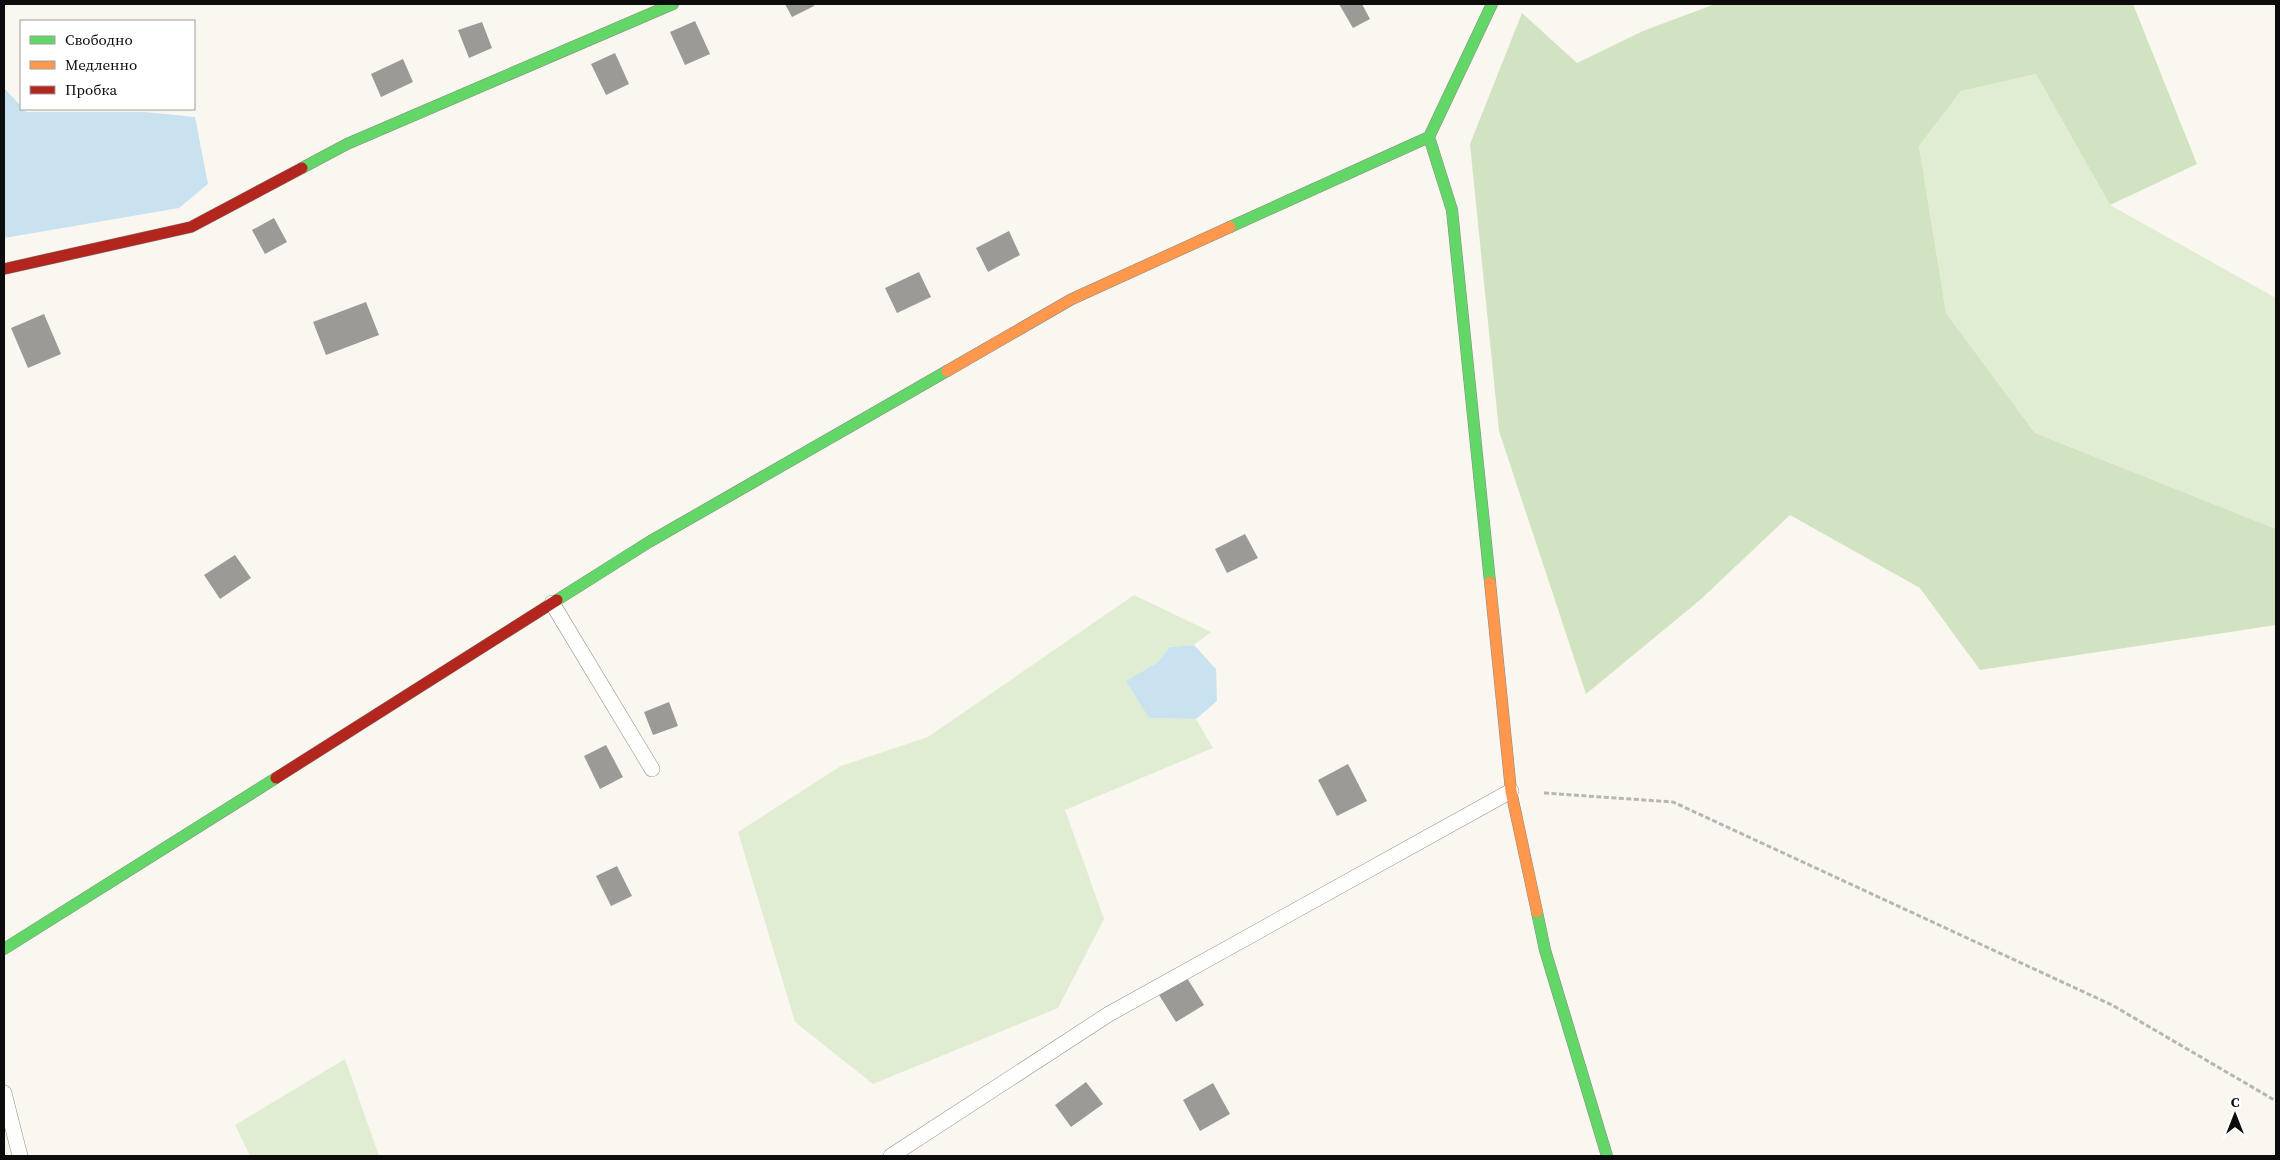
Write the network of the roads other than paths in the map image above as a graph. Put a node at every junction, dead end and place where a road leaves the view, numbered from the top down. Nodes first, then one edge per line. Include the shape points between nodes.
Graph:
1 (673, 4) edge
2 (1492, 4) edge
3 (1430, 137) junction
4 (4, 268) edge
5 (552, 604) junction
6 (652, 768) dead end
7 (1511, 791) junction
8 (4, 949) edge
9 (4, 1093) edge
10 (20, 1156) edge
11 (891, 1156) edge
12 (1607, 1156) edge

1 - 4 street via 347,144 192,227
2 - 3 street
3 - 5 street via 1072,299 649,542
3 - 7 street via 1452,210
5 - 6 lane
5 - 8 street
7 - 11 lane via 1109,1014
7 - 12 street via 1545,950
9 - 10 lane

